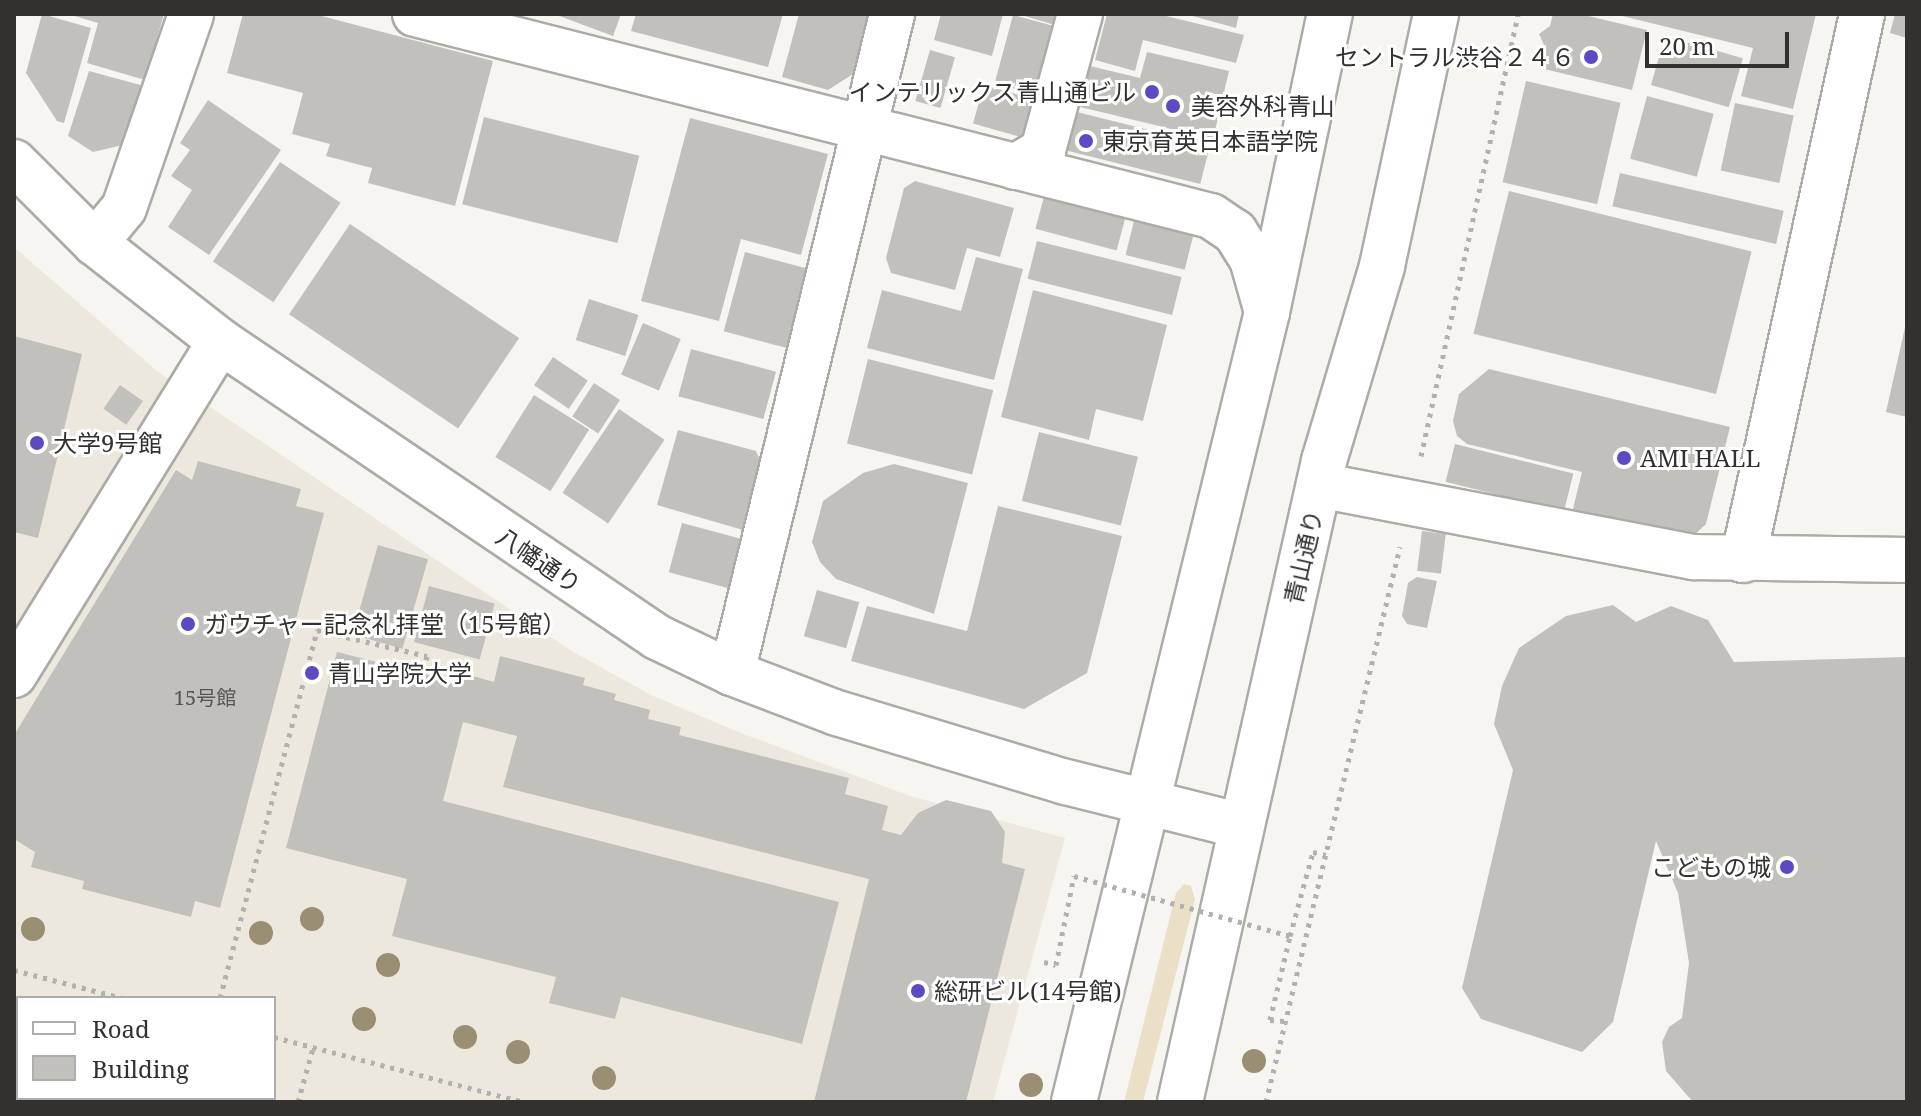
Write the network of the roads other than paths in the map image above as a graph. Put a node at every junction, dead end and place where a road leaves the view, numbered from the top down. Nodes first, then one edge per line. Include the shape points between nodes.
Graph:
1 (191, 14) edge
2 (415, 14) edge
3 (892, 14) edge
4 (1080, 14) edge
5 (1330, 14) edge
6 (1436, 14) edge
7 (1862, 14) edge
8 (498, 25) edge
9 (862, 130) junction
10 (14, 162) edge
11 (1015, 167) junction
12 (95, 243) junction
13 (1267, 312) junction
14 (220, 341) junction
15 (1319, 485) junction
16 (1743, 560) junction
17 (1907, 560) edge
18 (732, 673) junction
19 (14, 675) edge
20 (1148, 805) junction
21 (1241, 826) junction
22 (1074, 1102) edge
23 (1180, 1102) edge

1 - 12 main road via 124,208
2 - 8 main road
3 - 9 main road
4 - 11 main road via 1043,150
5 - 13 main road
6 - 15 main road, 青山通り via 1382,266
7 - 16 main road
8 - 9 main road
9 - 11 main road
9 - 18 main road
10 - 12 main road, 八幡通り
11 - 13 main road via 1211,216 1235,232 1252,259
12 - 14 main road, 八幡通り
13 - 20 main road
14 - 18 main road, 八幡通り via 589,594 657,637
14 - 19 main road
15 - 16 main road via 1694,557
15 - 21 main road, 青山通り
16 - 17 main road
18 - 20 main road, 八幡通り via 837,713
20 - 21 main road, 八幡通り
20 - 22 main road
21 - 23 main road, 青山通り

